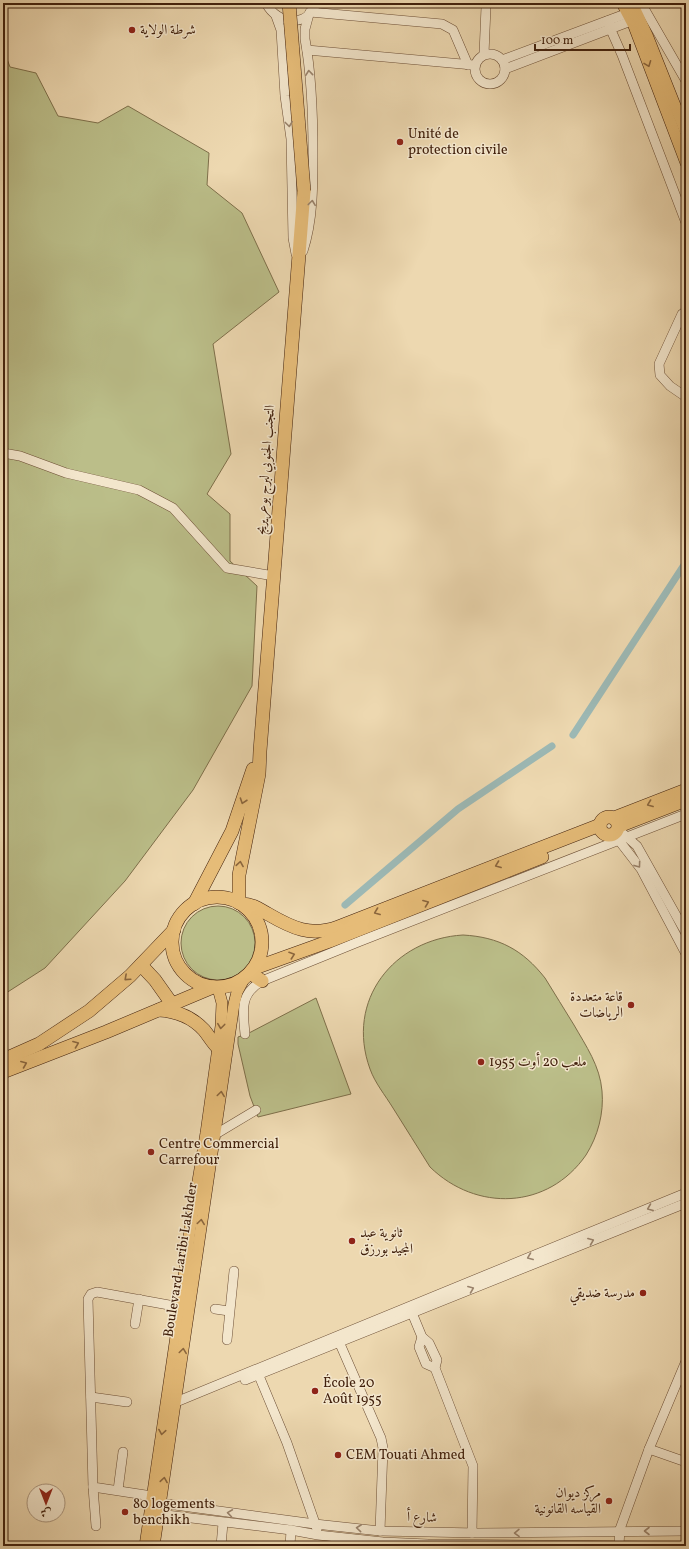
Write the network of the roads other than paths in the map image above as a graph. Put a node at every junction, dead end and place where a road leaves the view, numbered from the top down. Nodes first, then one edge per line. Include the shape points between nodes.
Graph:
1 (266, 3) edge
2 (289, 3) edge
3 (484, 3) edge
4 (622, 3) edge
5 (641, 3) edge
6 (314, 8) edge
7 (630, 12) edge
8 (276, 16) junction
9 (608, 25) junction
10 (307, 50) junction
11 (484, 54) junction
12 (502, 60) junction
13 (472, 65) junction
14 (505, 69) junction
15 (686, 81) edge
16 (686, 133) edge
17 (686, 163) edge
18 (686, 223) edge
19 (298, 268) junction
20 (686, 311) edge
21 (686, 396) edge
22 (3, 453) edge
23 (274, 576) junction
24 (260, 751) junction
25 (686, 790) edge
26 (686, 800) edge
27 (686, 814) edge
28 (614, 830) junction
29 (194, 904) junction
30 (240, 904) junction
31 (174, 930) junction
32 (685, 930) edge
33 (675, 933) junction
34 (686, 954) edge
35 (141, 965) junction
36 (250, 973) junction
37 (262, 981) junction
38 (215, 987) junction
39 (172, 1004) junction
40 (159, 1010) junction
41 (245, 1034) dead end
42 (218, 1048) junction
43 (42, 1050) junction
44 (3, 1060) edge
45 (3, 1072) edge
46 (256, 1110) dead end
47 (211, 1134) junction
48 (686, 1193) edge
49 (686, 1203) edge
50 (234, 1271) dead end
51 (139, 1299) junction
52 (180, 1306) junction
53 (215, 1309) dead end
54 (230, 1310) junction
55 (410, 1310) junction
56 (135, 1324) dead end
57 (338, 1339) junction
58 (227, 1340) dead end
59 (686, 1361) edge
60 (257, 1372) junction
61 (677, 1383) junction
62 (686, 1387) edge
63 (91, 1397) junction
64 (127, 1402) dead end
65 (172, 1405) junction
66 (649, 1450) junction
67 (123, 1452) dead end
68 (686, 1462) edge
69 (93, 1487) junction
70 (118, 1490) junction
71 (155, 1505) junction
72 (223, 1523) junction
73 (315, 1524) junction
74 (96, 1526) dead end
75 (291, 1530) junction
76 (380, 1531) junction
77 (686, 1531) edge
78 (619, 1532) junction
79 (472, 1533) junction
80 (320, 1535) junction
81 (428, 1545) edge
82 (619, 1545) junction
83 (145, 1546) edge
84 (154, 1546) edge
85 (221, 1546) edge
86 (290, 1546) edge
87 (575, 1546) edge
88 (644, 1546) edge

1 - 8 street
2 - 19 highway, التجنب الجنوبي لبرج بوعريريج, bridge via 304,191
3 - 11 street
4 - 7 main road
5 - 15 street
6 - 8 street via 301,19 293,21
6 - 10 street via 305,30
6 - 13 street via 442,24 453,30
7 - 9 street
7 - 16 main road via 644,29
7 -> 17 main road
8 -> 19 street via 281,30 290,139 293,238
9 - 12 street
9 - 14 street
9 - 18 street via 622,55
10 - 13 street
19 -> 10 street via 307,238 313,193 313,128
11 - 12 street via 494,54
11 - 13 street
12 - 14 street
13 - 14 street via 478,79 488,84 497,82
19 - 23 highway, التجنب الجنوبي لبرج بوعريريج
20 - 21 street via 682,314 659,364 660,375 670,386
22 - 23 street via 20,456 66,473 139,490 173,508 227,568
23 - 24 highway, التجنب الجنوبي لبرج بوعريريج
24 -> 29 highway, التجنب الجنوبي لبرج بوعريريج via 232,831
30 -> 24 highway, التجنب الجنوبي لبرج بوعريريج via 239,875 260,774
25 -> 28 highway
26 - 28 highway
27 - 28 street
28 -> 30 highway via 330,930 302,930 254,906
28 - 32 street via 637,846
28 -> 33 street via 641,869
36 -> 28 highway
28 - 37 street via 358,942
29 - 30 highway via 213,898 226,898
29 - 31 highway via 182,914
30 - 36 highway via 254,916 263,942 261,952
31 - 35 highway
31 - 38 highway via 173,951 181,970 202,985
32 - 33 street
33 - 34 street
35 - 39 highway
35 -> 43 highway
36 - 37 highway
36 - 38 highway via 232,985
47 -> 36 main road, Boulevard Laribi Lakhder via 235,1000
37 - 41 street via 251,988 245,999
38 - 39 highway
38 -> 42 main road, Boulevard Laribi Lakhder via 222,1014
39 - 40 highway
40 - 42 highway via 171,1010 189,1018 199,1025
43 -> 40 highway via 106,1032
42 - 47 main road, Boulevard Laribi Lakhder
43 - 44 highway
45 -> 43 highway
46 - 47 street
47 - 52 main road, Boulevard Laribi Lakhder via 190,1229
65 -> 47 main road, Boulevard Laribi Lakhder via 204,1207
48 -> 55 street
55 -> 49 street
50 - 54 street
51 - 52 street
51 - 56 street
51 - 63 street via 97,1292 91,1294 88,1299
52 - 65 main road, Boulevard Laribi Lakhder
53 - 54 street
54 - 58 street
55 - 57 street
55 - 79 street via 422,1337 419,1347 426,1364 434,1368 473,1466
57 - 60 street
57 - 76 street via 381,1438
59 - 61 street
60 - 65 street
60 - 73 street via 287,1443
61 - 62 street
61 - 66 street
63 - 64 street
63 - 69 street
65 - 71 main road, Boulevard Laribi Lakhder
66 - 68 street
66 - 78 street
67 - 70 street
69 - 70 street
69 - 74 street
70 - 71 street
71 - 72 street, شارع أ
73 -> 71 street, شارع أ
71 - 83 main road, Boulevard Laribi Lakhder
71 - 84 main road, Boulevard Laribi Lakhder
72 - 75 street, شارع أ
72 - 85 street
76 -> 73 street, شارع أ
73 - 80 street
75 - 80 street, شارع أ
75 - 86 street
76 - 79 street, شارع أ
77 -> 78 street, شارع أ
78 -> 79 street, شارع أ
78 - 82 street
80 - 81 street, شارع أ
81 - 87 street, شارع أ
82 - 87 street, شارع أ
82 - 88 street, شارع أ

